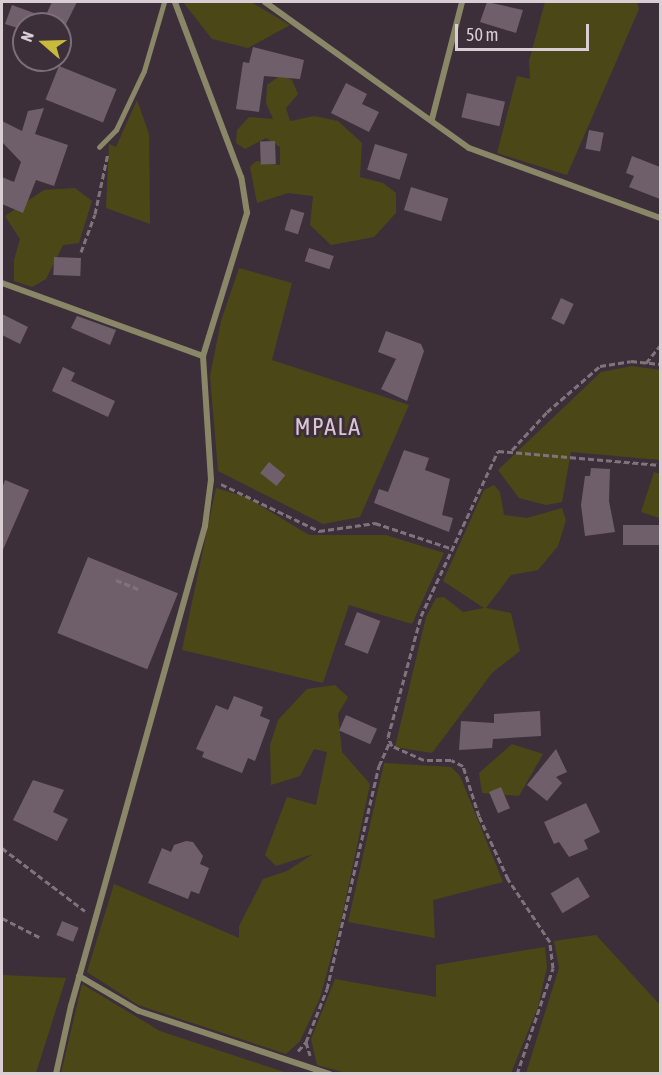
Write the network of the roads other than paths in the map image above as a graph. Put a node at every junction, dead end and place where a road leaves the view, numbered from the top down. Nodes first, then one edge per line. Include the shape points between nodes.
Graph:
1 (164, 2) edge
2 (175, 2) edge
3 (265, 2) edge
4 (462, 2) edge
5 (432, 119) junction
6 (99, 147) dead end
7 (660, 218) edge
8 (2, 284) edge
9 (203, 356) junction
10 (79, 976) junction
11 (56, 1074) edge
12 (330, 1074) edge

1 - 6 lane via 144,71 109,137
2 - 9 street via 242,177 247,213
3 - 5 street
4 - 5 street
5 - 7 street via 469,148
8 - 9 street
9 - 10 street via 210,480 205,526
10 - 11 street
10 - 12 street via 139,1011

